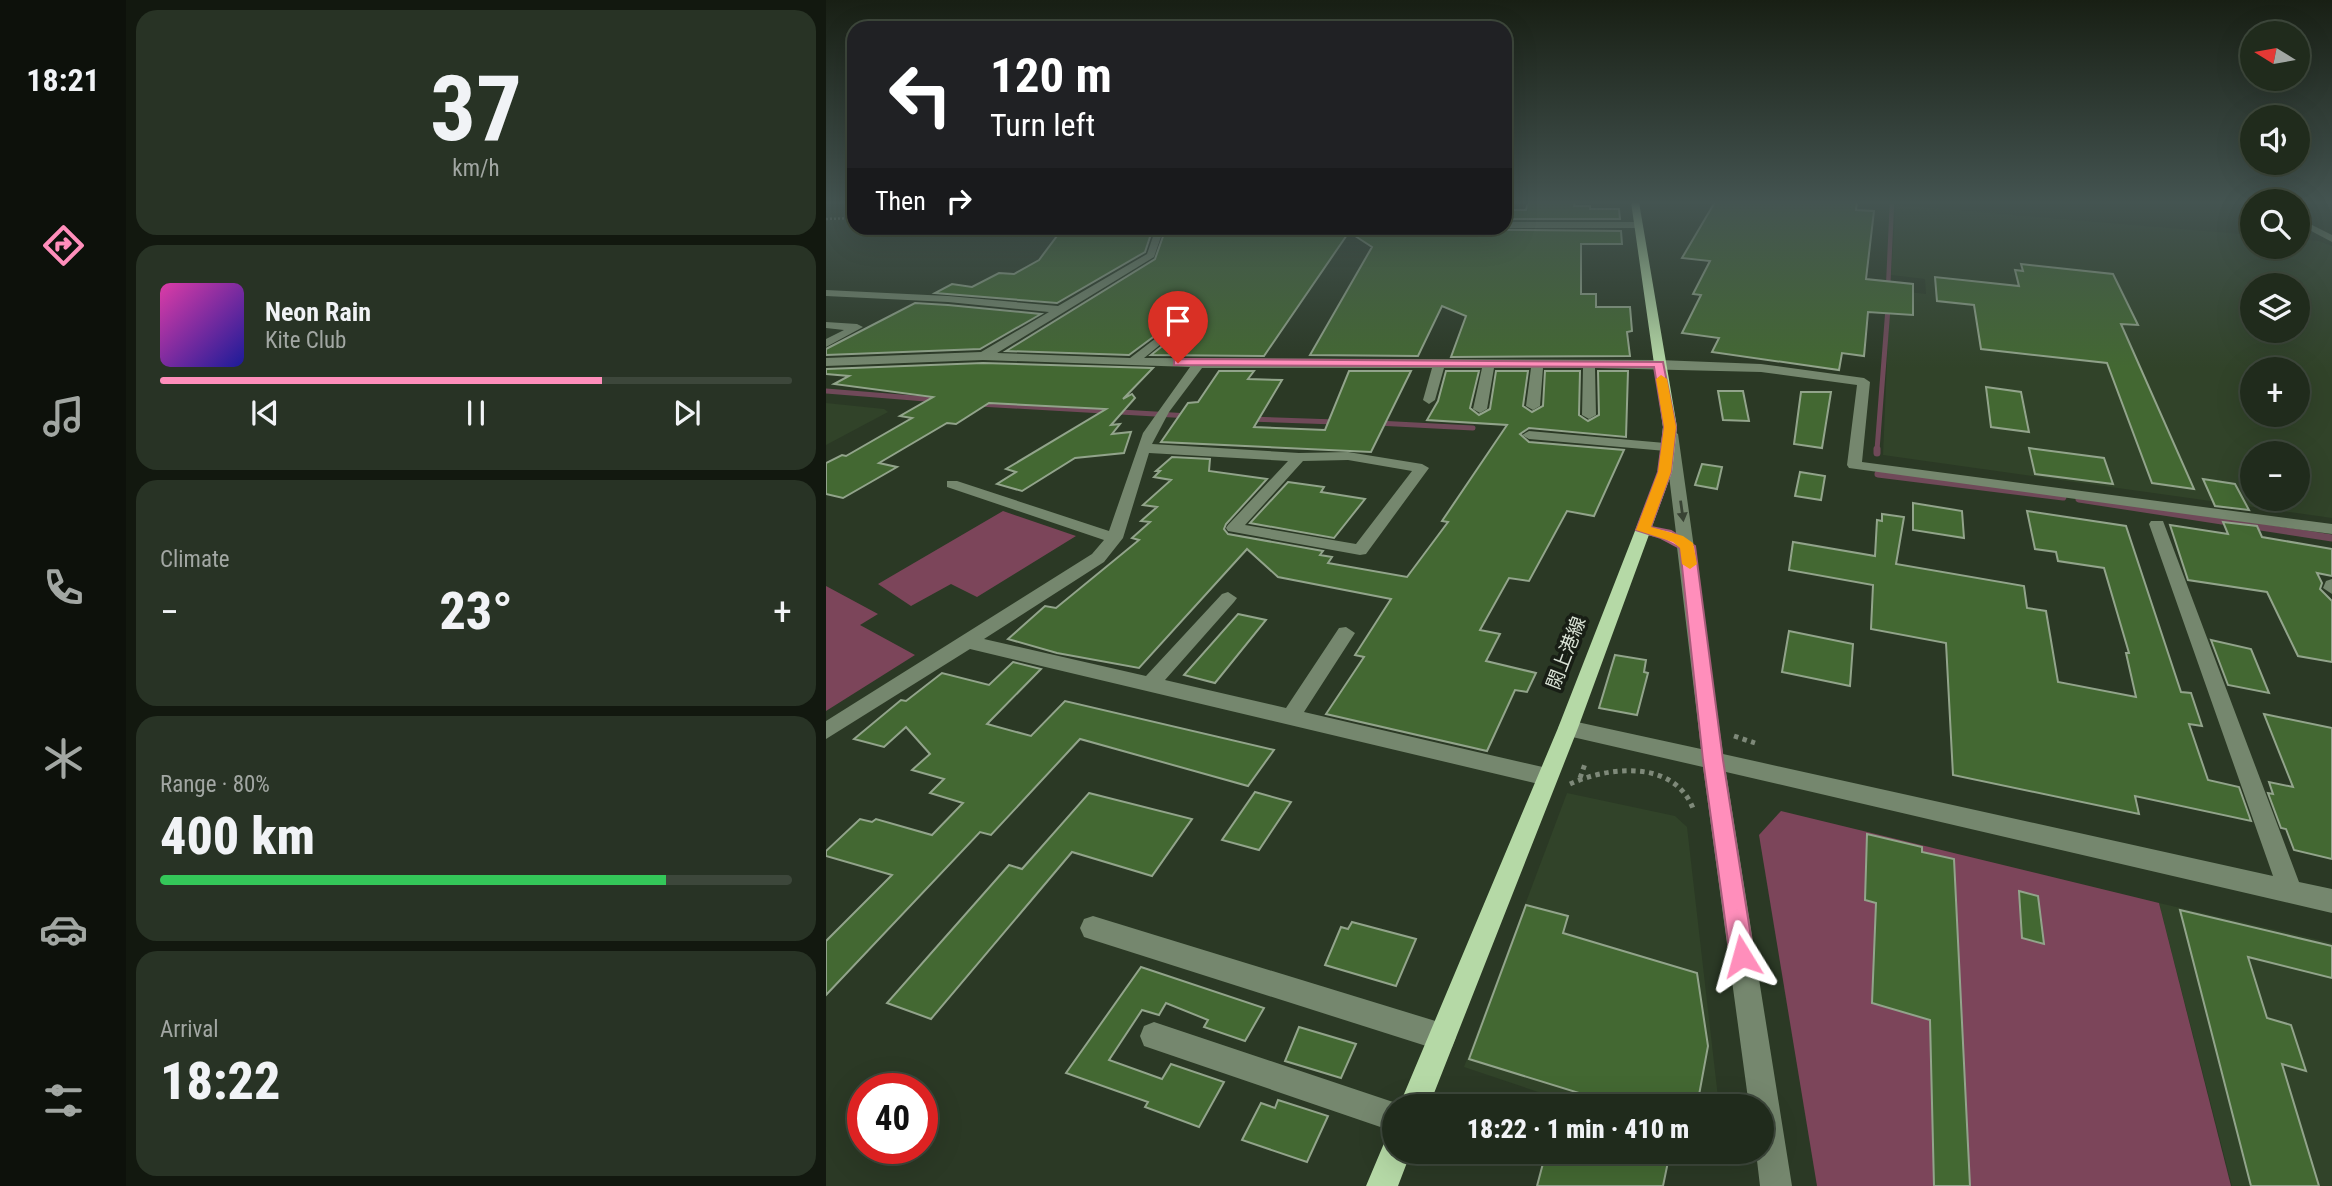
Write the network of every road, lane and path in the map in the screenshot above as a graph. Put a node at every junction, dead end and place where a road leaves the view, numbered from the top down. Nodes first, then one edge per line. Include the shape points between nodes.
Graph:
1 (1147, 257) edge
2 (1643, 257) edge
3 (826, 293) edge
4 (1061, 310) junction
5 (1190, 315) dead end
6 (826, 325) edge
7 (826, 344) edge
8 (983, 356) junction
9 (1134, 361) junction
10 (826, 362) edge
11 (1199, 364) junction
12 (1439, 364) junction
13 (1489, 364) junction
14 (1537, 364) junction
15 (1589, 364) junction
16 (1659, 364) junction
17 (1429, 400) dead end
18 (1533, 406) dead end
19 (1479, 409) dead end
20 (1589, 415) dead end
21 (1670, 427) junction
22 (1529, 435) dead end
23 (1143, 447) junction
24 (1667, 447) junction
25 (1299, 457) junction
26 (952, 484) dead end
27 (2157, 524) dead end
28 (2332, 529) edge
29 (1643, 530) junction
30 (1115, 538) junction
31 (1687, 546) junction
32 (1228, 598) dead end
33 (1346, 634) dead end
34 (965, 641) junction
35 (1150, 685) junction
36 (1290, 718) junction
37 (1567, 728) junction
38 (826, 731) edge
39 (1713, 760) junction
40 (1586, 761) dead end
41 (1548, 777) junction
42 (1694, 813) dead end
43 (2290, 891) junction
44 (2332, 901) edge
45 (1093, 928) dead end
46 (1154, 1037) dead end
47 (1442, 1037) junction
48 (1419, 1094) edge
49 (1382, 1114) edge
50 (1391, 1164) edge
51 (1382, 1186) edge
52 (1776, 1186) edge

1 - 4 street
2 - 16 main road, 閖上港線
3 - 4 street
4 - 8 street
5 - 9 street
6 - 7 street via 857,327
8 - 9 street
8 - 10 street
9 - 11 street
11 - 12 street
11 - 23 street via 1159,415
12 - 13 street
12 - 17 street
13 - 14 street
13 - 19 street
14 - 15 street
14 - 18 street
15 - 16 street
15 - 20 street
16 - 21 main road, 閖上港線
16 - 28 street via 1761,368 1864,382 1854,465
21 - 24 main road, 閖上港線
21 -> 31 street
22 - 24 street
23 - 25 street
23 - 30 street
24 - 29 main road, 閖上港線 via 1665,472
25 - 25 street via 1348,456 1422,468 1360,550 1234,528
26 - 30 street
27 - 43 street
29 - 31 street via 1665,534
29 - 37 main road, 閖上港線
30 - 34 street via 1098,558
31 - 39 street
32 - 35 street
33 - 36 street
34 - 35 street
34 - 38 street
35 - 36 street
36 - 41 street
37 - 39 street
37 - 41 main road, 閖上港線
39 - 43 street
39 - 52 street
40 - 42 path via 1579,779 1617,767 1659,774 1692,801
41 - 47 main road, 閖上港線
43 - 44 street
45 - 47 street
46 - 49 street
47 - 48 main road, 閖上港線
50 - 51 main road

